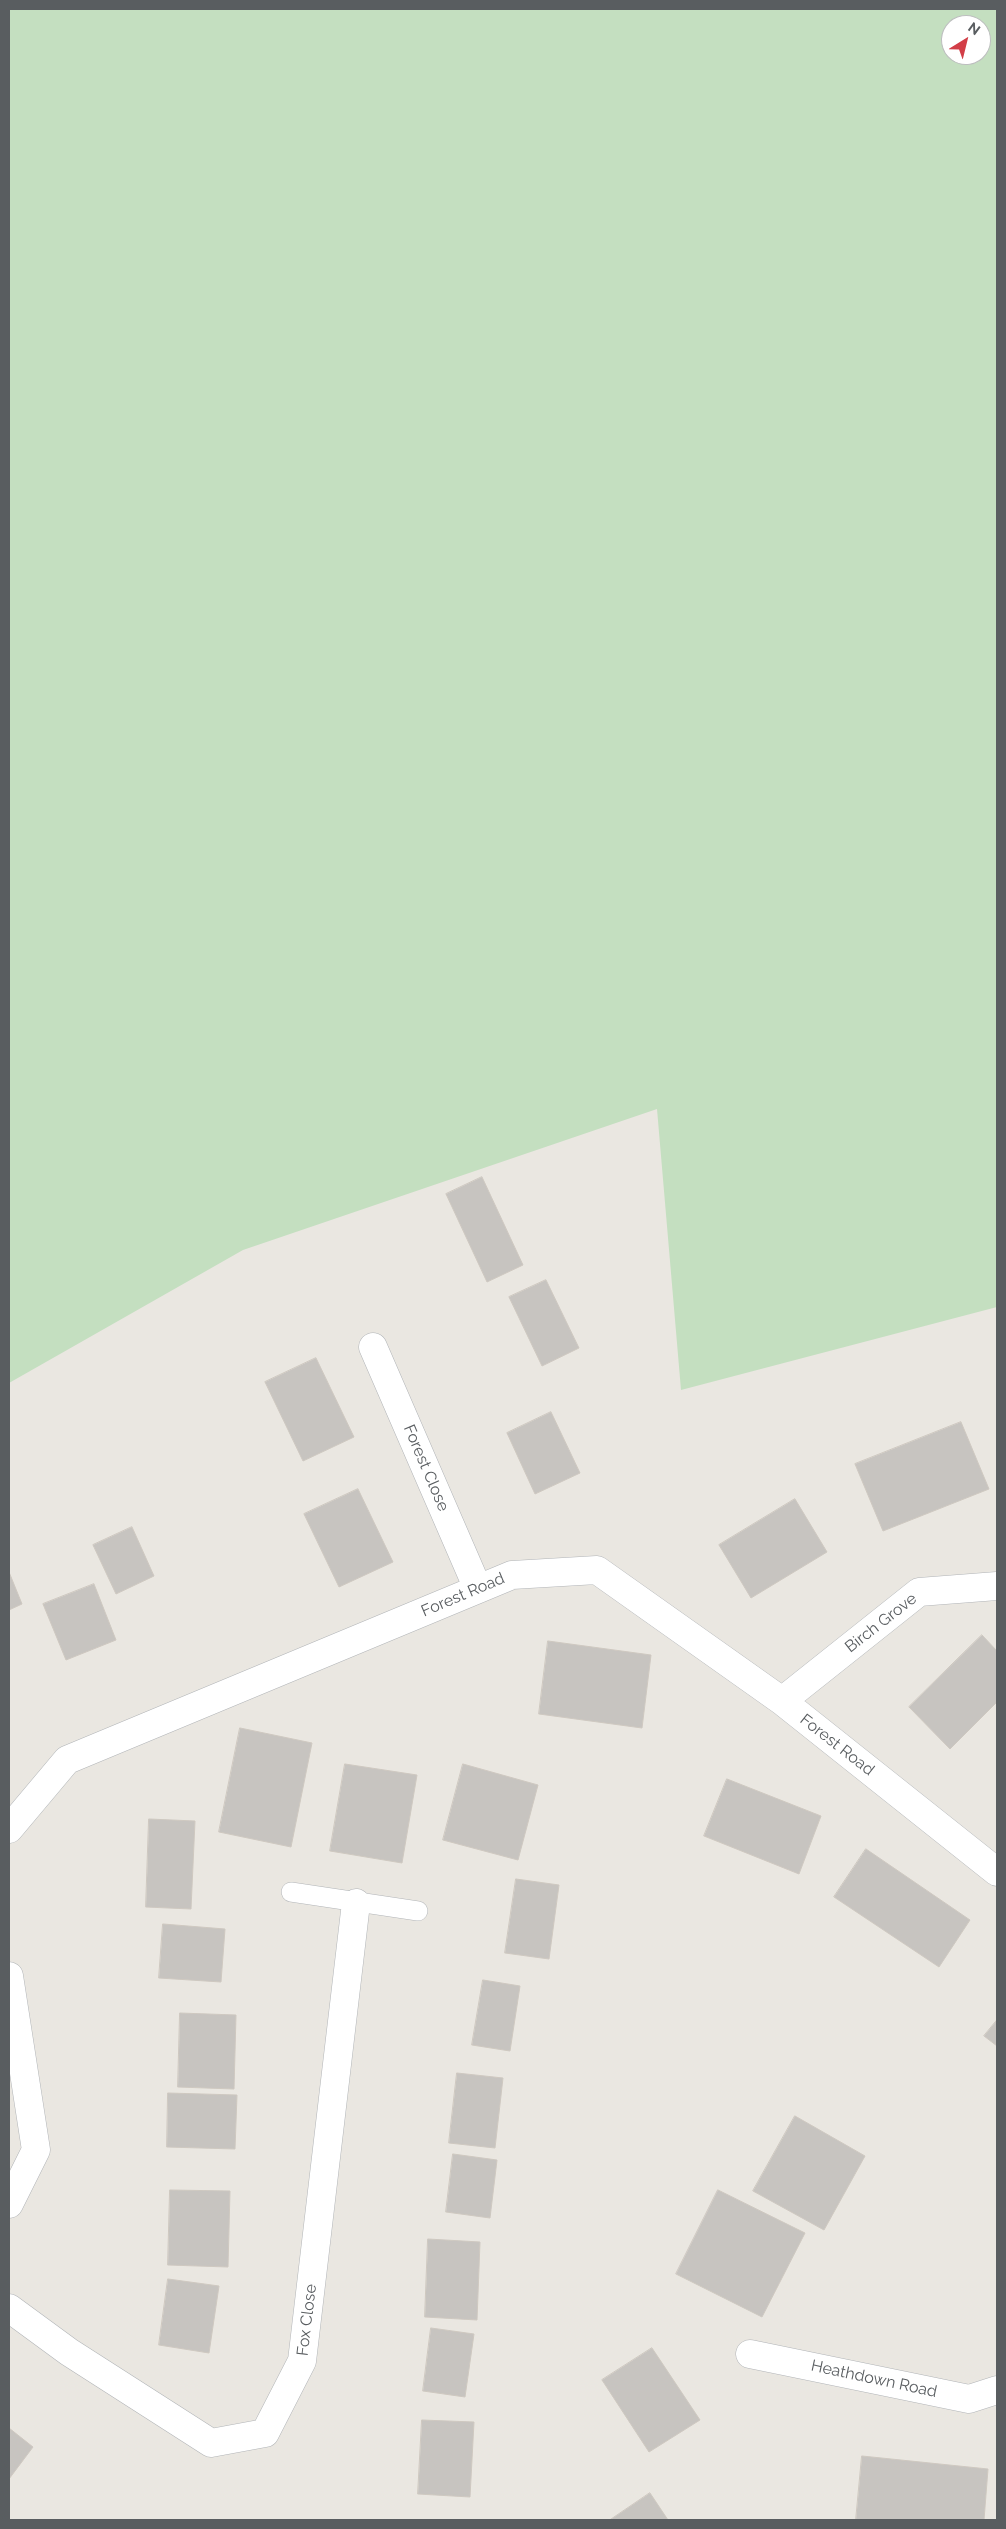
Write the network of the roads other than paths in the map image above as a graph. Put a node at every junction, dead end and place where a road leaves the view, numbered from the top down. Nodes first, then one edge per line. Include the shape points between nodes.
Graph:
1 (373, 1347) dead end
2 (997, 1586) edge
3 (478, 1589) junction
4 (782, 1701) junction
5 (9, 1829) edge
6 (997, 1872) edge
7 (291, 1892) dead end
8 (356, 1903) junction
9 (418, 1911) dead end
10 (9, 1976) edge
11 (9, 2204) edge
12 (9, 2308) edge
13 (750, 2354) dead end
14 (997, 2390) edge

1 - 3 street, Forest Close
2 - 4 street, Birch Grove via 919,1592
3 - 4 street, Forest Road via 512,1575 597,1570
3 - 5 street, Forest Road via 67,1760
4 - 6 street, Forest Road
7 - 8 lane
8 - 9 lane
8 - 12 street, Fox Close via 302,2361 265,2433 212,2443 69,2352
10 - 11 street via 36,2150
13 - 14 street, Heathdown Road via 969,2399

